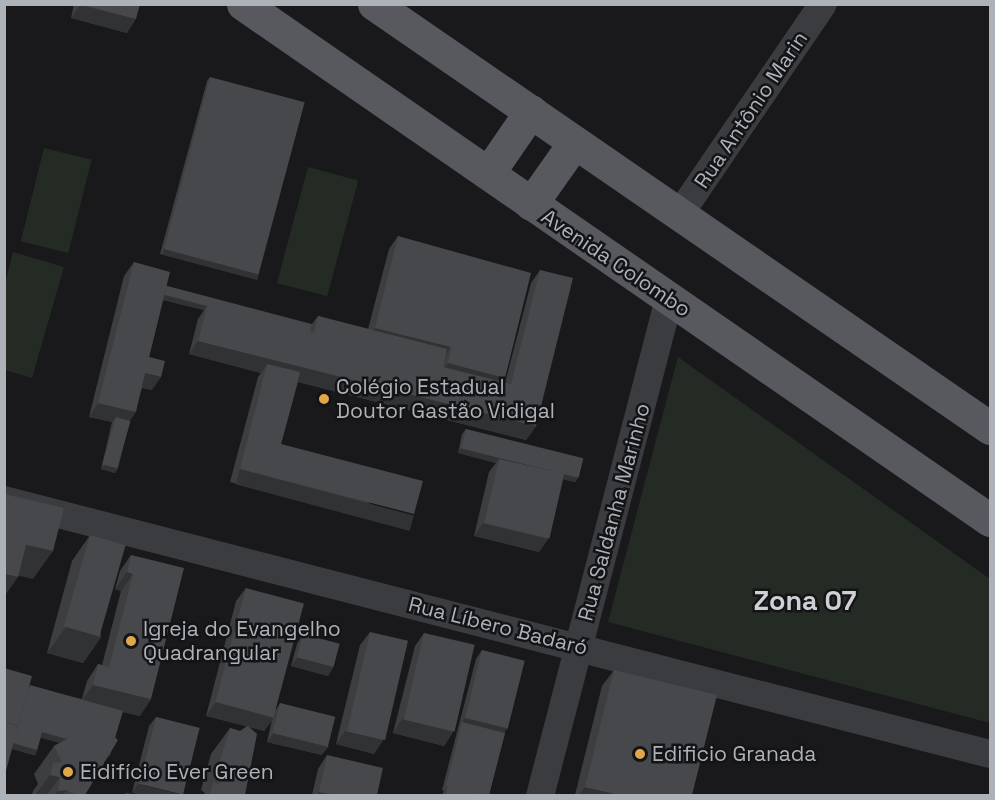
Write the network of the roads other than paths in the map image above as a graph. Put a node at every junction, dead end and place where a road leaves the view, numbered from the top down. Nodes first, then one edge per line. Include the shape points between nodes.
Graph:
1 (243, 4) edge
2 (374, 4) edge
3 (823, 4) edge
4 (531, 111) junction
5 (574, 143) junction
6 (489, 172) junction
7 (531, 204) junction
8 (679, 215) junction
9 (669, 299) junction
10 (990, 428) edge
11 (4, 500) edge
12 (990, 520) edge
13 (579, 647) junction
14 (990, 754) edge
15 (540, 795) edge

1 - 6 main road, Avenida Colombo
2 - 4 main road
3 - 8 street, Rua Antônio Marin
4 - 5 main road
4 - 6 main road
5 - 7 main road
5 - 8 main road
6 - 7 main road, Avenida Colombo
7 - 9 main road, Avenida Colombo
8 - 10 main road
9 - 12 main road, Avenida Colombo
9 - 13 street, Rua Saldanha Marinho
11 - 13 street, Rua Líbero Badaró
13 - 14 street, Rua Líbero Badaró
13 - 15 street, Rua Saldanha Marinho

